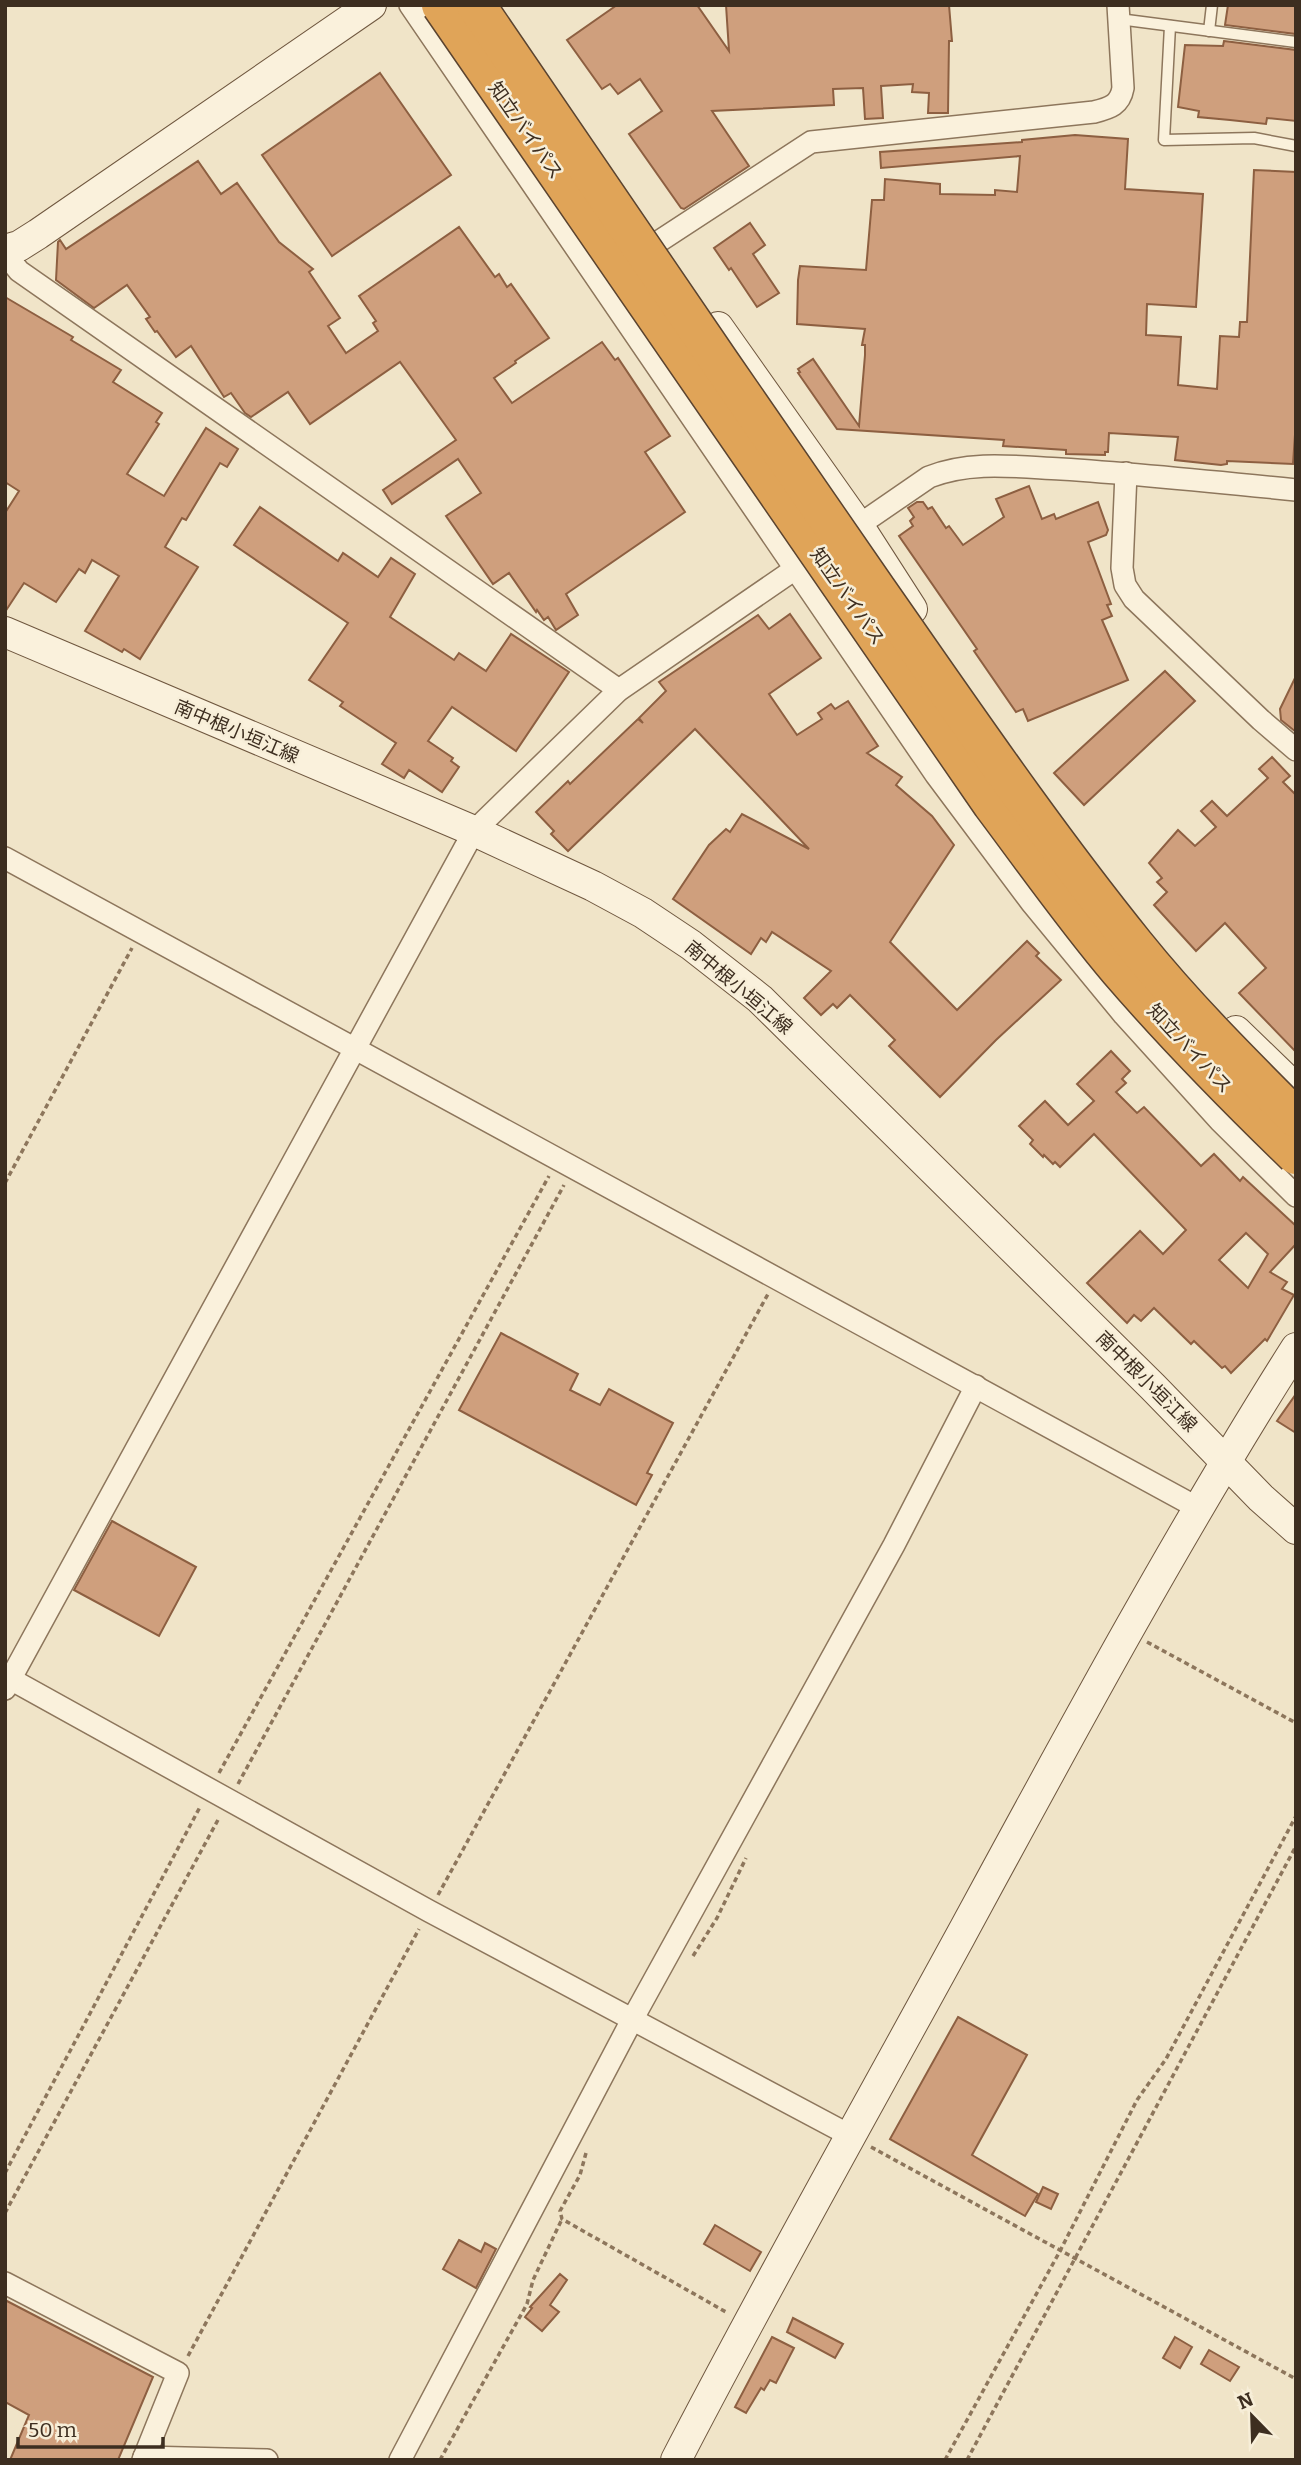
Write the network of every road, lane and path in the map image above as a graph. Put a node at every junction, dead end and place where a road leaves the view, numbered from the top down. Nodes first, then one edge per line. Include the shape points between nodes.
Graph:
1 (371, 5) edge
2 (411, 5) edge
3 (441, 5) edge
4 (476, 5) edge
5 (494, 5) edge
6 (1212, 5) edge
7 (1118, 12) edge
8 (1170, 26) junction
9 (1209, 31) junction
10 (1296, 43) edge
11 (1296, 146) edge
12 (659, 242) junction
13 (7, 250) edge
14 (1126, 473) junction
15 (1296, 490) edge
16 (858, 525) junction
17 (794, 569) junction
18 (5, 632) edge
19 (618, 690) junction
20 (1296, 750) edge
21 (474, 831) junction
22 (5, 858) edge
23 (141, 932) junction
24 (354, 1048) junction
25 (1296, 1089) edge
26 (1296, 1118) edge
27 (1296, 1155) edge
28 (565, 1164) junction
29 (5, 1183) edge
30 (1296, 1196) edge
31 (776, 1279) junction
32 (1296, 1348) edge
33 (976, 1386) junction
34 (1225, 1460) junction
35 (1198, 1508) junction
36 (1296, 1529) edge
37 (1127, 1630) junction
38 (7, 1681) edge
39 (1296, 1723) edge
40 (209, 1791) junction
41 (228, 1801) junction
42 (1296, 1816) edge
43 (1296, 1846) edge
44 (751, 1848) dead end
45 (429, 1911) junction
46 (686, 1965) dead end
47 (632, 2020) junction
48 (851, 2136) junction
49 (586, 2152) dead end
50 (5, 2173) edge
51 (5, 2213) edge
52 (562, 2219) junction
53 (1060, 2251) junction
54 (1076, 2259) junction
55 (5, 2283) edge
56 (746, 2324) junction
57 (178, 2373) junction
58 (1296, 2379) edge
59 (144, 2458) edge
60 (267, 2460) edge
61 (400, 2460) edge
62 (440, 2460) edge
63 (676, 2460) edge
64 (945, 2460) edge
65 (967, 2460) edge

1 - 13 street via 38,234
2 - 17 street
3 - 27 highway, 知立バイパス, bridge via 992,804 1118,968
4 - 26 highway, 知立バイパス, bridge via 808,492 1072,864 1137,947
5 - 12 street
6 - 9 lane
7 - 8 lane
7 - 12 street via 1123,88 1121,99 1111,108 811,142
8 - 9 lane
8 - 11 lane via 1164,140 1254,138
9 - 10 lane
12 - 16 street
13 - 19 street via 19,271
14 - 15 street
14 - 16 street via 992,466 947,469
14 - 20 street via 1125,585
16 - 17 street
16 - 25 street via 982,711 1112,887 1238,1034
17 - 19 street
17 - 30 street via 936,775 1031,902 1150,1044
18 - 21 street, 南中根小垣江線
19 - 21 street
21 - 24 street
21 - 34 street, 南中根小垣江線 via 643,913 760,999
22 - 23 street
23 - 24 street
23 - 29 path
24 - 28 street
24 - 38 street
28 - 31 street
28 - 40 path
28 - 41 path
31 - 33 street
31 - 45 path
32 - 34 street
33 - 35 street
33 - 47 street via 900,1534
34 - 35 street
34 - 36 street, 南中根小垣江線
35 - 37 street
37 - 39 path
37 - 48 street
38 - 40 street
40 - 41 street
40 - 50 path
41 - 45 street
41 - 51 path
42 - 53 path via 1167,2059 1137,2100
43 - 54 path
44 - 46 path via 718,1918
45 - 47 street
45 - 57 path
47 - 48 street
47 - 61 street
48 - 53 path
48 - 56 street
49 - 52 path via 580,2175 560,2211
52 - 56 path
52 - 62 path via 533,2280 527,2304
53 - 54 path
53 - 64 path
54 - 58 path
54 - 65 path
55 - 57 street
56 - 63 street
57 - 59 street
59 - 60 street

